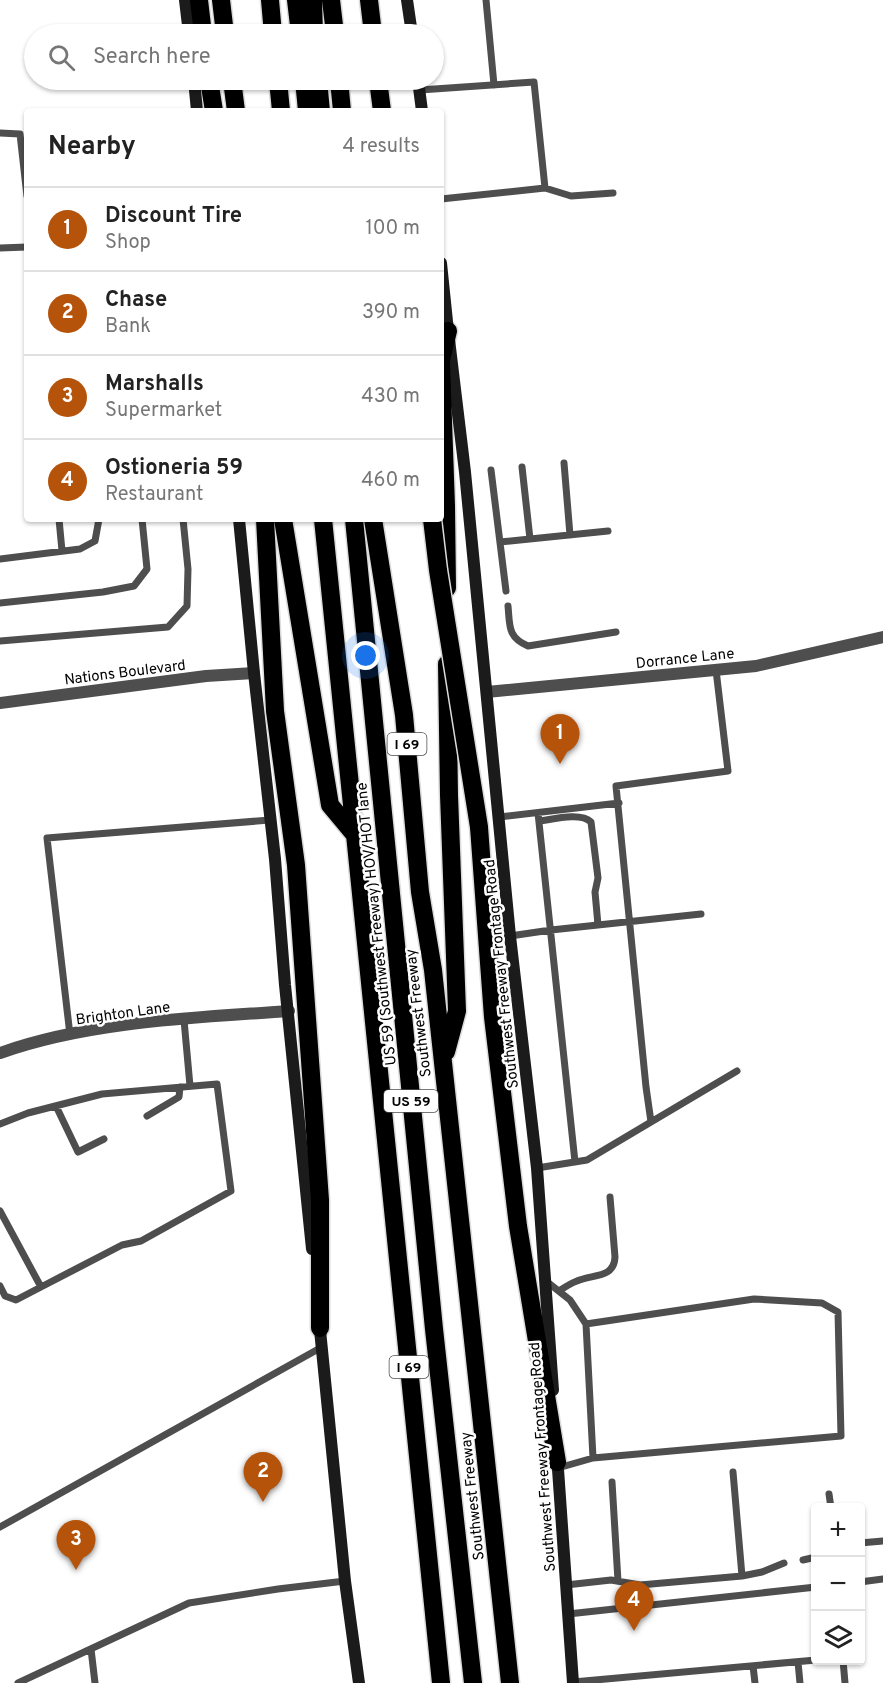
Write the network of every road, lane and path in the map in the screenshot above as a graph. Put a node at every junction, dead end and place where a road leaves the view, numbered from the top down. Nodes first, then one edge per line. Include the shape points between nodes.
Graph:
1 (185, 0) edge
2 (199, 0) edge
3 (221, 0) edge
4 (270, 0) edge
5 (296, 0) edge
6 (313, 0) edge
7 (331, 0) edge
8 (369, 0) edge
9 (407, 0) edge
10 (486, 0) edge
11 (188, 24) edge
12 (202, 24) edge
13 (224, 24) edge
14 (272, 24) edge
15 (299, 24) edge
16 (314, 24) edge
17 (333, 24) edge
18 (372, 24) edge
19 (411, 24) edge
20 (444, 85) edge
21 (494, 85) junction
22 (195, 90) edge
23 (211, 90) edge
24 (233, 90) edge
25 (279, 90) edge
26 (305, 90) edge
27 (319, 90) edge
28 (340, 90) edge
29 (379, 90) edge
30 (420, 90) edge
31 (197, 108) edge
32 (214, 108) edge
33 (236, 108) edge
34 (281, 108) edge
35 (308, 108) edge
36 (321, 108) edge
37 (342, 108) edge
38 (382, 108) edge
39 (422, 108) edge
40 (0, 133) edge
41 (24, 169) edge
42 (545, 188) junction
43 (614, 193) dead end
44 (444, 199) edge
45 (24, 247) edge
46 (0, 248) edge
47 (444, 292) edge
48 (448, 331) junction
49 (444, 349) edge
50 (444, 448) edge
51 (564, 463) dead end
52 (522, 467) dead end
53 (491, 470) dead end
54 (59, 522) edge
55 (98, 522) edge
56 (142, 522) edge
57 (183, 522) edge
58 (239, 522) edge
59 (266, 522) edge
60 (283, 522) edge
61 (323, 522) edge
62 (354, 522) edge
63 (373, 522) edge
64 (432, 522) edge
65 (608, 531) dead end
66 (570, 535) junction
67 (530, 539) junction
68 (500, 542) junction
69 (62, 551) junction
70 (0, 559) edge
71 (506, 591) dead end
72 (0, 603) edge
73 (507, 606) dead end
74 (616, 632) dead end
75 (883, 637) edge
76 (0, 641) edge
77 (716, 670) junction
78 (254, 672) junction
79 (487, 692) junction
80 (0, 703) edge
81 (619, 802) junction
82 (538, 813) junction
83 (499, 817) junction
84 (270, 820) junction
85 (540, 821) junction
86 (355, 835) junction
87 (701, 914) dead end
88 (631, 921) junction
89 (598, 925) junction
90 (551, 930) junction
91 (510, 936) junction
92 (289, 1011) junction
93 (184, 1020) junction
94 (70, 1035) junction
95 (0, 1053) edge
96 (442, 1065) junction
97 (736, 1071) dead end
98 (190, 1086) junction
99 (180, 1087) junction
100 (56, 1106) junction
101 (147, 1116) dead end
102 (651, 1122) junction
103 (0, 1124) edge
104 (104, 1139) dead end
105 (575, 1162) junction
106 (537, 1168) junction
107 (610, 1197) dead end
108 (0, 1212) edge
109 (546, 1281) junction
110 (0, 1286) edge
111 (42, 1287) junction
112 (559, 1291) junction
113 (586, 1324) junction
114 (320, 1328) junction
115 (322, 1347) junction
116 (593, 1458) junction
117 (557, 1465) junction
118 (733, 1472) dead end
119 (612, 1482) dead end
120 (829, 1494) dead end
121 (830, 1503) edge
122 (0, 1527) edge
123 (883, 1541) edge
124 (865, 1543) edge
125 (811, 1558) edge
126 (803, 1560) dead end
127 (784, 1563) dead end
128 (742, 1576) junction
129 (883, 1579) edge
130 (345, 1581) junction
131 (618, 1581) junction
132 (865, 1581) edge
133 (566, 1585) junction
134 (811, 1588) edge
135 (568, 1614) junction
136 (91, 1649) junction
137 (811, 1661) edge
138 (798, 1662) junction
139 (843, 1665) edge
140 (753, 1666) junction
141 (18, 1683) edge
142 (95, 1683) edge
143 (359, 1683) edge
144 (441, 1683) edge
145 (473, 1683) edge
146 (510, 1683) edge
147 (573, 1683) edge
148 (755, 1683) edge
149 (800, 1683) edge
150 (845, 1683) edge

1 - 11 main road
2 - 12 highway
3 - 13 highway
4 - 14 highway
5 - 15 highway
6 - 16 highway
7 - 17 highway
8 - 18 highway
9 - 19 main road
10 - 21 lane
20 - 21 lane
21 - 42 lane via 534,82
22 - 31 main road
23 - 32 highway
24 - 33 highway
25 - 34 highway
26 - 35 highway
27 - 36 highway
28 - 37 highway
29 - 38 highway
30 - 39 main road
40 - 41 lane via 20,134
42 - 43 lane via 571,196
42 - 44 lane
45 - 46 lane
47 - 48 main road, Southwest Freeway Frontage Road
48 - 49 highway
48 - 79 main road, Southwest Freeway Frontage Road
50 - 96 highway via 448,795 457,1011
51 - 66 lane
52 - 67 lane
53 - 68 lane
54 - 69 lane
55 - 69 lane via 94,541 80,549
56 - 72 lane via 147,569 134,586
57 - 76 lane via 187,606 168,627
58 - 78 main road
59 - 114 highway via 275,711 296,865 320,1200
60 - 86 highway via 330,805
61 - 86 highway, I 69
62 - 145 highway, US 59 (Southwest Freeway) HOV/HOT lane / US 59
63 - 96 highway, Southwest Freeway / I 69 via 404,715 420,892 433,970
64 - 117 highway, bridge via 479,827 493,1017 518,1226
65 - 66 lane
66 - 67 lane
67 - 68 lane
68 - 71 lane
69 - 70 lane
73 - 74 lane via 511,633 528,646
75 - 77 street, Dorrance Lane via 756,666
77 - 79 street, Dorrance Lane
77 - 81 lane via 728,771 616,786
78 - 80 street, Nations Boulevard
78 - 84 main road
79 - 83 main road, Southwest Freeway Frontage Road
81 - 82 lane
81 - 88 lane
82 - 83 lane
82 - 85 lane
83 - 91 main road, Southwest Freeway Frontage Road
84 - 92 main road
84 - 94 lane via 48,838
85 - 89 lane via 579,816 591,822 598,878
85 - 90 lane
86 - 144 highway, I 69
87 - 88 lane
88 - 89 lane
88 - 102 lane
89 - 90 lane
90 - 91 lane
90 - 105 lane
91 - 106 main road, Southwest Freeway Frontage Road
92 - 93 street, Brighton Lane
92 - 114 main road
93 - 94 street, Brighton Lane
93 - 98 lane
94 - 95 street, Brighton Lane
96 - 146 highway, Southwest Freeway / I 69
97 - 102 lane
98 - 99 lane
98 - 111 lane via 217,1084 231,1191 141,1241 122,1245
99 - 100 lane via 102,1094
99 - 101 lane via 179,1097
100 - 103 lane
100 - 104 lane via 78,1152
102 - 105 lane via 587,1160
105 - 106 lane
106 - 109 main road, Southwest Freeway Frontage Road
107 - 112 lane via 615,1264 607,1273 576,1281
108 - 111 lane
109 - 112 lane
109 - 117 main road, Southwest Freeway Frontage Road
110 - 111 lane via 5,1296 16,1300
112 - 113 lane
113 - 116 lane
113 - 116 lane via 754,1299 822,1303 838,1312 841,1436
114 - 115 main road
115 - 122 lane
115 - 130 main road
116 - 117 lane
117 - 133 main road, Southwest Freeway Frontage Road
118 - 128 lane
119 - 131 lane
120 - 121 lane
123 - 124 lane
125 - 126 lane
127 - 128 lane
128 - 131 lane via 639,1585
129 - 132 lane
130 - 136 lane via 189,1603
130 - 143 main road
131 - 133 lane
133 - 135 main road, Southwest Freeway Frontage Road
134 - 135 lane
135 - 147 main road, Southwest Freeway Frontage Road
136 - 141 lane
136 - 142 lane
137 - 138 lane
138 - 140 lane
138 - 149 lane
139 - 150 lane
140 - 147 lane
140 - 148 lane

